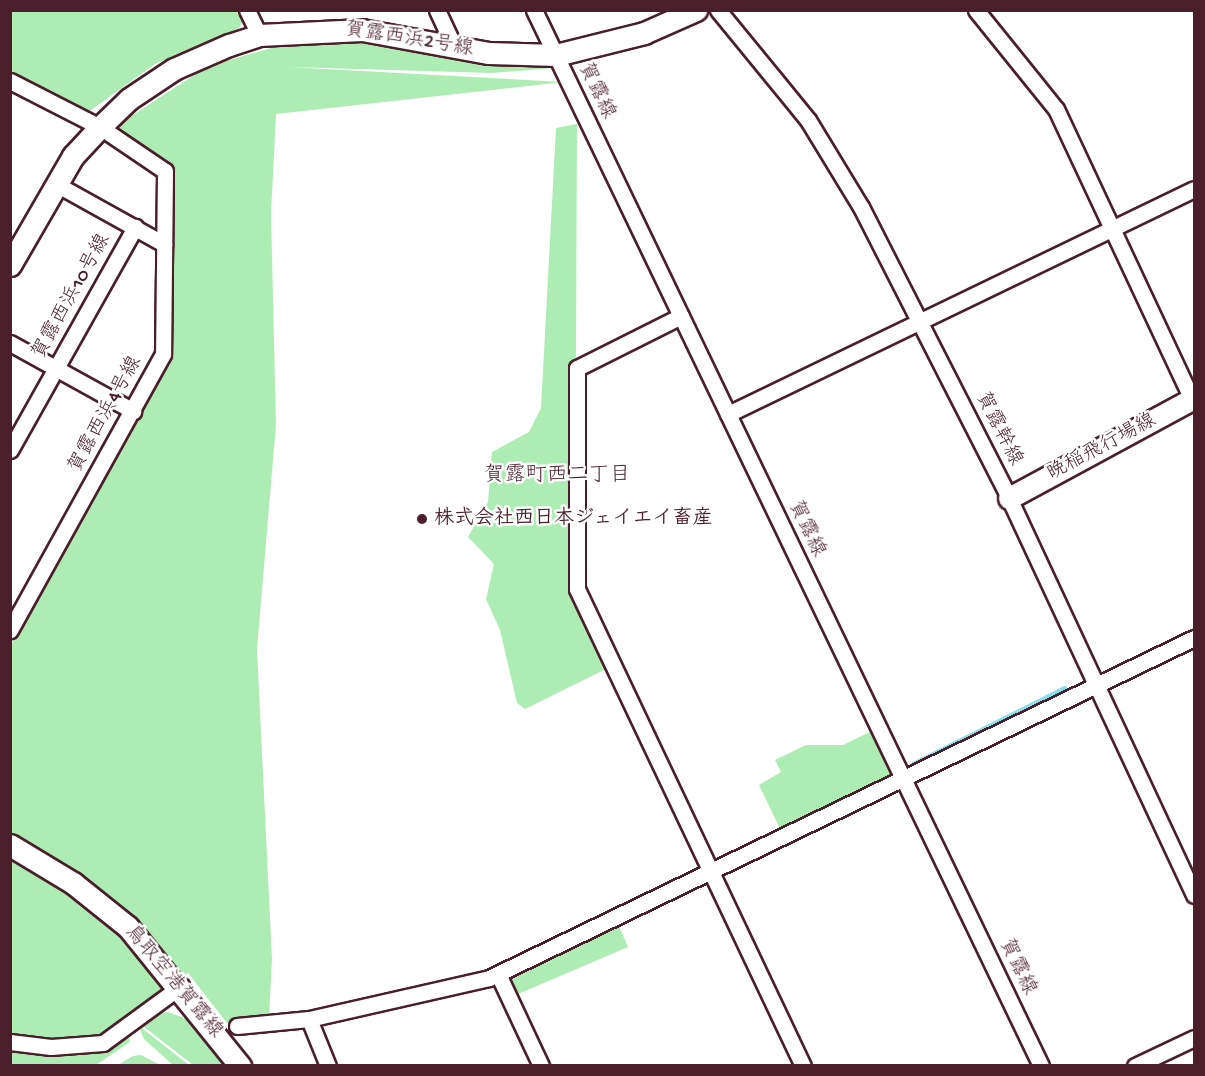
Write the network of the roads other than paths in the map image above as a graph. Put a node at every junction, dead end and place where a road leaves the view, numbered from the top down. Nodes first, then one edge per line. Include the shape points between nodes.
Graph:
1 (247, 10) edge
2 (437, 10) edge
3 (534, 10) edge
4 (696, 10) edge
5 (717, 10) edge
6 (976, 10) edge
7 (259, 35) junction
8 (454, 46) junction
9 (556, 55) junction
10 (10, 81) edge
11 (100, 127) junction
12 (56, 184) junction
13 (1194, 189) edge
14 (135, 227) junction
15 (1111, 229) junction
16 (17, 237) edge
17 (164, 244) junction
18 (10, 265) edge
19 (681, 316) junction
20 (919, 320) junction
21 (10, 343) edge
22 (56, 369) junction
23 (1194, 400) edge
24 (133, 411) junction
25 (728, 414) junction
26 (10, 450) edge
27 (1009, 498) junction
28 (10, 630) edge
29 (1194, 638) edge
30 (1095, 685) junction
31 (903, 778) junction
32 (10, 845) edge
33 (711, 872) junction
34 (1194, 895) edge
35 (498, 974) junction
36 (181, 986) junction
37 (309, 1019) junction
38 (237, 1026) dead end
39 (1194, 1038) edge
40 (10, 1042) edge
41 (240, 1065) edge
42 (328, 1065) edge
43 (541, 1065) edge
44 (803, 1065) edge
45 (1041, 1065) edge
46 (1136, 1065) edge

1 - 7 street
2 - 8 street
3 - 9 street, 賀露線
4 - 9 street, 賀露西浜2号線 via 644,33
5 - 20 street, 賀露幹線 via 808,120
6 - 15 street via 1056,109
7 - 8 street, 賀露西浜2号線 via 362,30
7 - 11 street, 賀露西浜2号線 via 174,69 129,99
8 - 9 street, 賀露西浜2号線
9 - 19 street, 賀露線
10 - 11 street
11 - 12 street, 賀露西浜2号線
11 - 17 street, 賀露西浜4号線 via 165,171
12 - 14 street
12 - 16 street, 賀露西浜2号線
13 - 15 street
14 - 17 street
14 - 22 street, 賀露西浜10号線
15 - 20 street
15 - 23 street
16 - 18 street, 賀露西浜2号線
17 - 24 street, 賀露西浜4号線 via 163,354
19 - 25 street, 賀露線
19 - 33 street via 577,368 577,589
20 - 25 street
20 - 27 street, 賀露幹線
21 - 22 street
22 - 24 street
22 - 26 street, 賀露西浜10号線
23 - 27 street, 晩稲飛行場線
24 - 28 street, 賀露西浜4号線
25 - 31 street, 賀露線
27 - 30 street, 賀露幹線
29 - 30 street
30 - 31 street
30 - 34 street, 賀露幹線
31 - 33 street
31 - 45 street, 賀露線
32 - 36 street, 鳥取空港賀露線 via 108,909
33 - 35 street
33 - 44 street
35 - 37 street
35 - 43 street
36 - 40 street via 103,1043 51,1047
36 - 41 street, 鳥取空港賀露線
37 - 38 street
37 - 42 street
39 - 46 street

